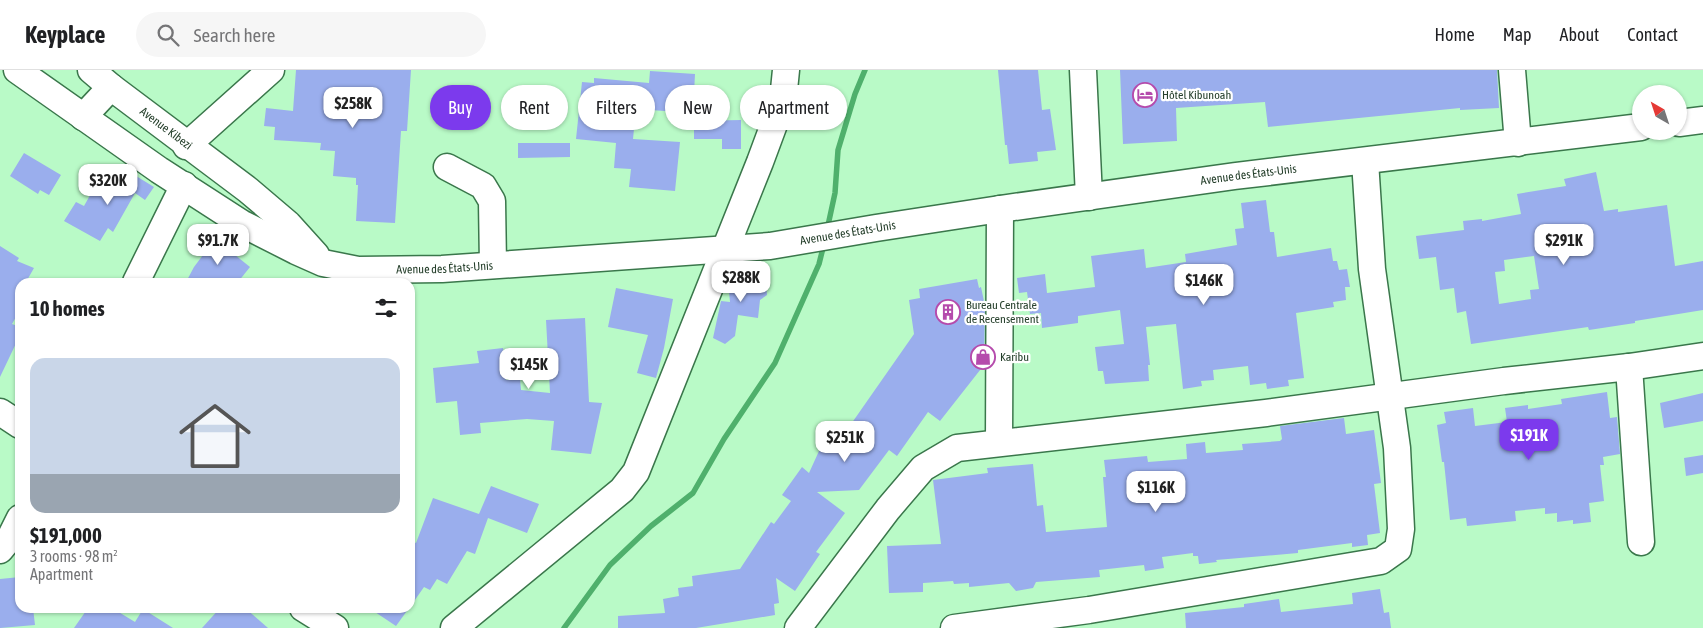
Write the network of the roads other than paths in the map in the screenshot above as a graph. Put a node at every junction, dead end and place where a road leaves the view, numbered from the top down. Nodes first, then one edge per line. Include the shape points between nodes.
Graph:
1 (17, 70) edge
2 (91, 70) edge
3 (271, 70) edge
4 (786, 70) edge
5 (1083, 70) edge
6 (1512, 70) edge
7 (111, 87) junction
8 (83, 117) junction
9 (1703, 120) edge
10 (1688, 122) edge
11 (1632, 129) edge
12 (1518, 143) junction
13 (186, 146) junction
14 (1365, 161) junction
15 (447, 167) dead end
16 (184, 185) junction
17 (1089, 197) junction
18 (1000, 209) junction
19 (725, 249) junction
20 (323, 263) junction
21 (493, 265) junction
22 (138, 278) edge
23 (1703, 356) edge
24 (1629, 368) junction
25 (1388, 396) junction
26 (0, 412) edge
27 (15, 422) edge
28 (999, 442) junction
29 (15, 528) edge
30 (1641, 542) dead end
31 (0, 550) edge
32 (311, 613) edge
33 (335, 628) edge
34 (454, 628) edge
35 (798, 628) edge
36 (954, 628) edge

1 - 8 street, Avenue des États-Unis
2 - 7 street, Avenue Kibezi
3 - 13 street, Avenue Kibezi
4 - 19 street via 783,100
5 - 17 street
6 - 12 street
7 - 8 street
7 - 13 street, Avenue Kibezi
8 - 16 street, Avenue des États-Unis
9 - 10 street
11 - 12 street, Avenue des États-Unis
12 - 14 street, Avenue des États-Unis
13 - 20 street via 248,190 288,224
14 - 17 street, Avenue des États-Unis
14 - 25 street via 1372,269
15 - 21 street via 483,186 492,201
16 - 20 street, Avenue des États-Unis via 241,223
16 - 22 street
17 - 18 street, Avenue des États-Unis
18 - 19 street, Avenue des États-Unis via 770,246
18 - 28 street
19 - 21 street, Avenue des États-Unis
19 - 34 street via 636,472 622,490
20 - 21 street, Avenue des États-Unis via 358,270
23 - 24 street
24 - 25 street via 1504,380
24 - 30 street
25 - 28 street
25 - 36 street via 1397,448 1401,529 1398,549 1381,562 1089,610
26 - 27 street
28 - 35 street via 957,448 923,468
29 - 31 street
32 - 33 street

